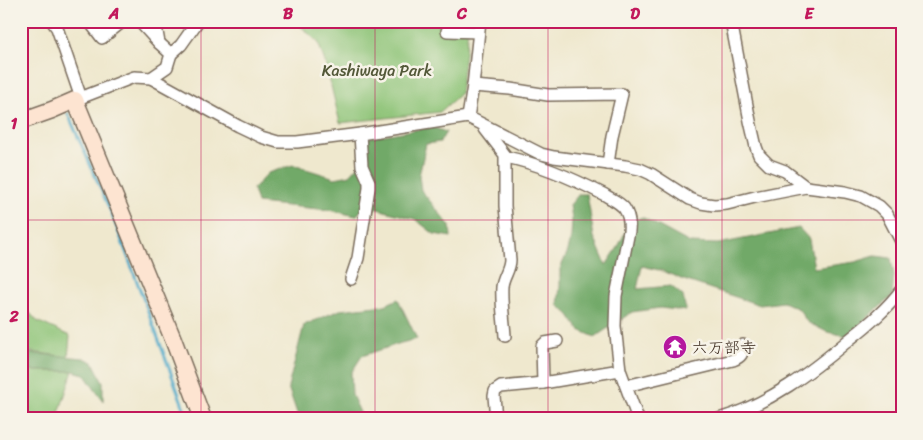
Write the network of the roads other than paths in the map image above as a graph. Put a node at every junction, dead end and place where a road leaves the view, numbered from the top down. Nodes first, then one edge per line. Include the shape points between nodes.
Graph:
1 (52, 21) edge
2 (89, 21) edge
3 (123, 21) edge
4 (139, 21) edge
5 (155, 21) edge
6 (198, 21) edge
7 (731, 21) edge
8 (479, 27) edge
9 (447, 30) dead end
10 (159, 43) junction
11 (171, 54) junction
12 (151, 78) junction
13 (474, 86) junction
14 (78, 99) junction
15 (468, 117) junction
16 (21, 121) edge
17 (482, 126) junction
18 (360, 134) junction
19 (506, 157) junction
20 (608, 164) junction
21 (806, 187) junction
22 (902, 243) edge
23 (351, 279) dead end
24 (902, 288) edge
25 (897, 305) edge
26 (505, 336) dead end
27 (557, 341) dead end
28 (743, 345) dead end
29 (620, 370) junction
30 (543, 383) junction
31 (626, 386) junction
32 (726, 418) edge
33 (203, 419) edge
34 (496, 419) edge
35 (638, 419) edge

1 - 14 street via 58,28
2 - 3 street via 102,38
4 - 10 street
5 - 10 street
6 - 11 street
7 - 21 street via 756,147 769,165 784,171
8 - 9 street
8 - 13 street
10 - 11 street
11 - 12 street via 167,67
12 - 14 street via 134,77
12 - 18 street via 238,126 278,142
13 - 15 street
13 - 20 street via 548,95 622,94
14 - 16 street
14 - 33 street
15 - 17 street
15 - 18 street
17 - 19 street
17 - 20 street via 541,154
18 - 23 street via 362,166 370,188 358,258
19 - 26 street via 504,199 510,266 502,286
19 - 29 street via 595,190 619,203 628,215 629,231 616,296 615,326
20 - 21 street via 640,169 690,200 714,205
21 - 22 street via 845,192 871,201 887,214
24 - 25 street
25 - 32 street via 872,321 810,372
27 - 30 street via 542,346
28 - 31 street via 740,357 733,360
29 - 30 street
29 - 31 street
30 - 34 street via 497,389 494,396
31 - 35 street

